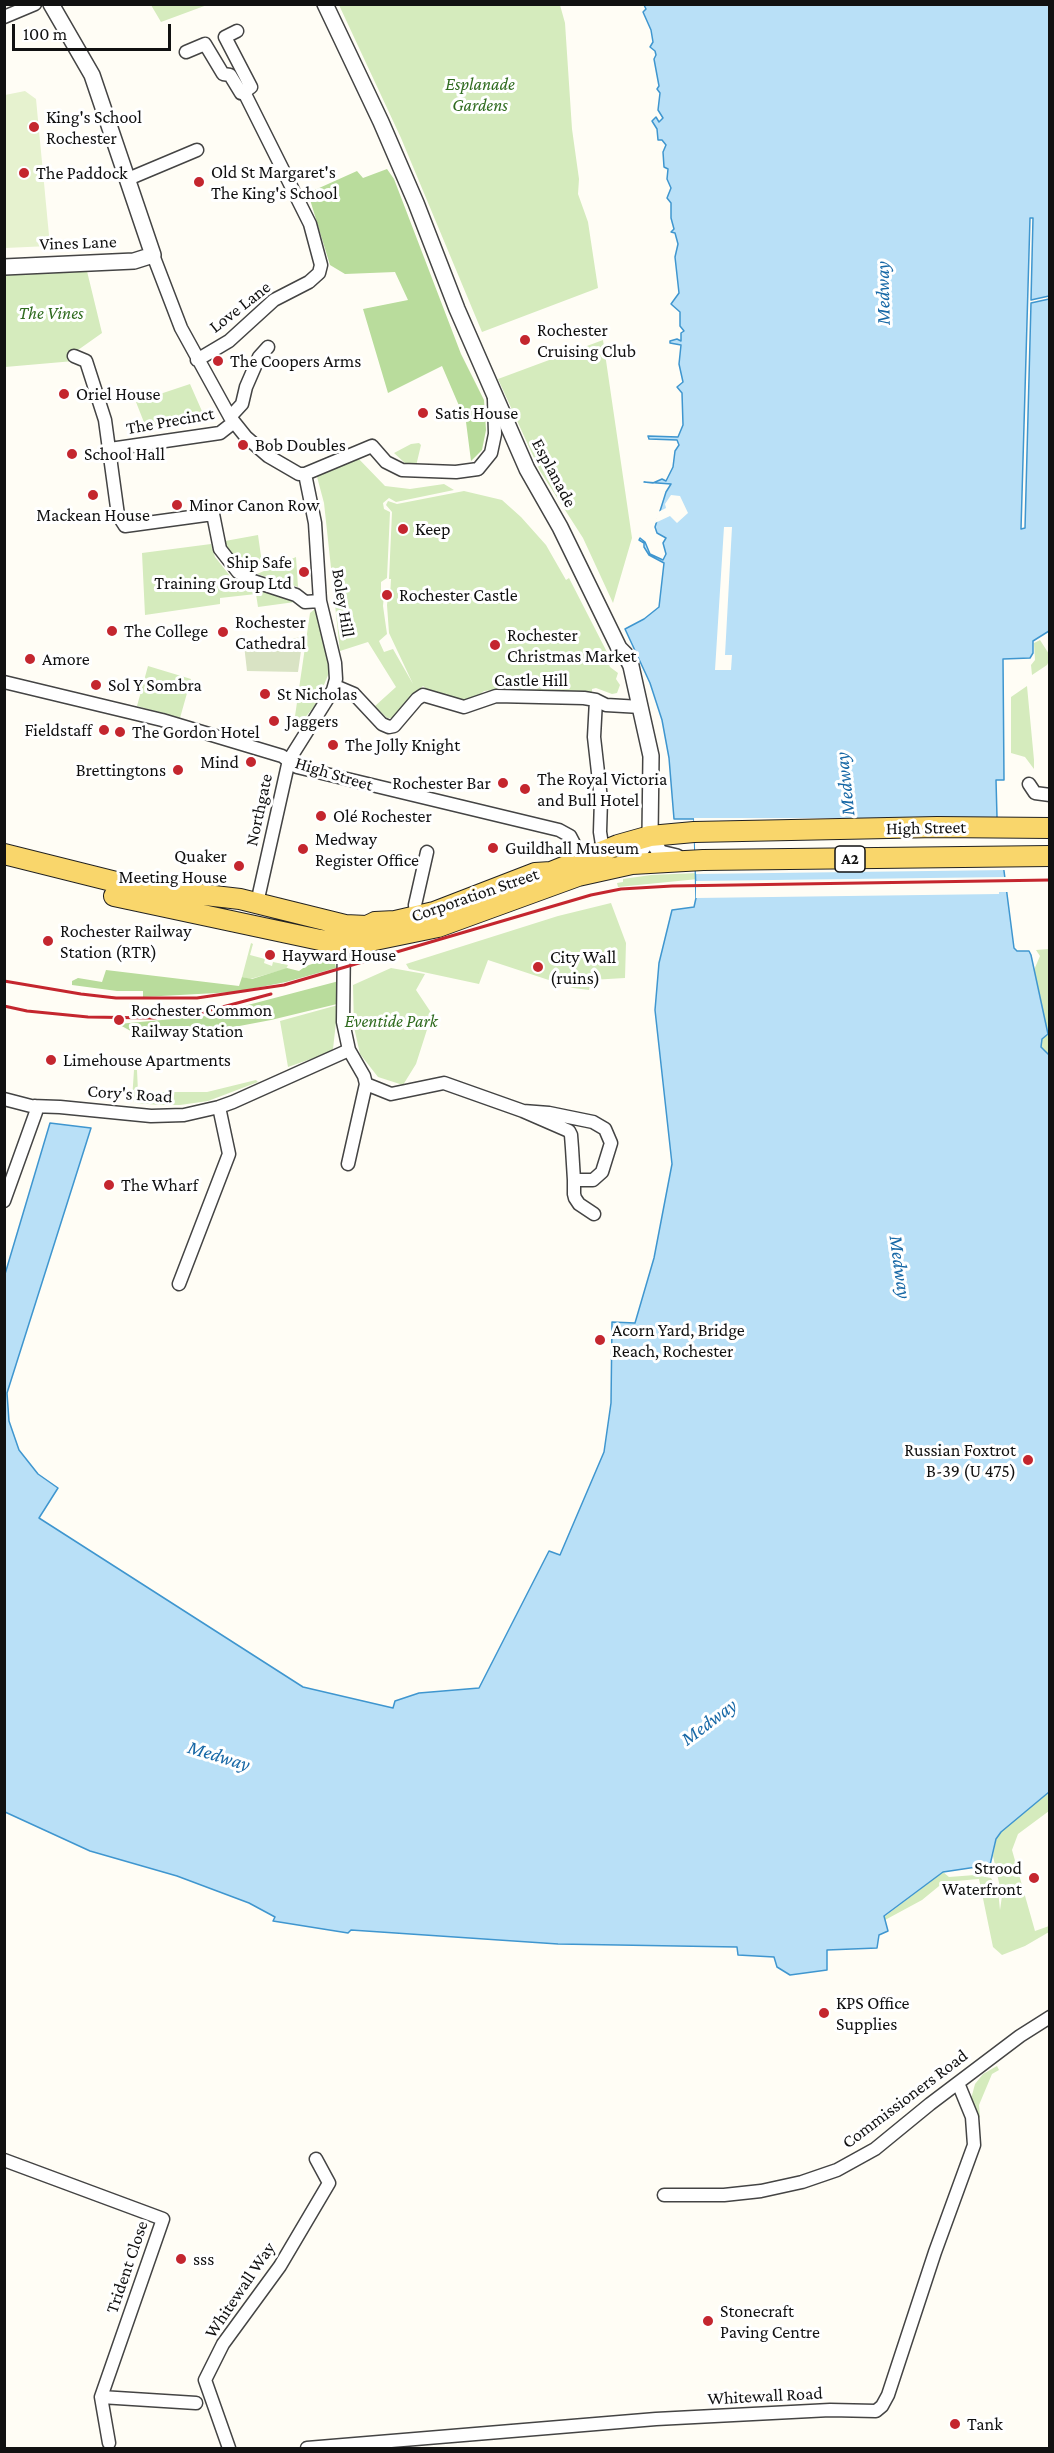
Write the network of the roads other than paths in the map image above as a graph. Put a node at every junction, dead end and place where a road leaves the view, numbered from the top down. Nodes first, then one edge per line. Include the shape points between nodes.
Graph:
1 (35, 4) edge
2 (51, 4) edge
3 (325, 4) edge
4 (4, 17) edge
5 (237, 31) dead end
6 (186, 52) dead end
7 (244, 92) junction
8 (197, 150) dead end
9 (128, 179) junction
10 (153, 255) junction
11 (4, 267) edge
12 (268, 347) dead end
13 (74, 356) dead end
14 (197, 360) junction
15 (494, 390) junction
16 (232, 420) junction
17 (110, 450) junction
18 (305, 474) junction
19 (320, 601) junction
20 (4, 682) edge
21 (335, 686) junction
22 (596, 700) junction
23 (641, 707) junction
24 (289, 760) junction
25 (1029, 784) dead end
26 (1050, 795) edge
27 (1050, 828) edge
28 (650, 836) junction
29 (603, 850) junction
30 (427, 852) dead end
31 (4, 854) edge
32 (1050, 856) edge
33 (582, 859) junction
34 (695, 861) junction
35 (632, 864) junction
36 (4, 866) edge
37 (257, 903) junction
38 (312, 917) junction
39 (416, 917) junction
40 (375, 922) junction
41 (265, 929) junction
42 (345, 934) junction
43 (349, 1050) junction
44 (366, 1084) junction
45 (4, 1099) edge
46 (35, 1106) junction
47 (219, 1107) junction
48 (523, 1111) junction
49 (348, 1164) dead end
50 (574, 1180) junction
51 (4, 1201) edge
52 (594, 1214) dead end
53 (179, 1284) dead end
54 (1050, 2017) edge
55 (958, 2083) junction
56 (316, 2159) dead end
57 (4, 2160) edge
58 (664, 2195) dead end
59 (101, 2397) junction
60 (196, 2403) dead end
61 (109, 2443) dead end
62 (229, 2448) edge
63 (307, 2448) edge

1 - 4 street
2 - 9 street via 92,75
3 - 15 street, Esplanade via 381,122
5 - 7 street, Love Lane via 225,37 251,87
6 - 7 street, Love Lane via 205,44 223,74 230,75
7 - 14 street, Love Lane via 310,224 321,265 309,282 274,300 230,340
8 - 9 street
9 - 10 street
10 - 11 street, Vines Lane via 134,261
10 - 14 street
12 - 16 street via 259,357
13 - 17 street via 86,361 92,375
14 - 16 street
15 - 18 street via 495,434 491,453 478,469 402,470 386,462 372,446
15 - 23 street, Esplanade via 527,470 631,666
16 - 17 street, The Precinct via 220,433
16 - 18 street via 268,456
17 - 19 street via 118,516 125,526 213,514 220,549 236,570 256,582 293,593 305,602
18 - 19 street, Boley Hill via 317,534
19 - 21 street, Boley Hill via 335,663
20 - 24 street, High Street via 162,720
21 - 22 street, Castle Hill via 354,694 389,727 423,695 464,707 496,696
21 - 24 street
22 - 23 street, Castle Hill via 606,705
22 - 29 street via 594,737
23 - 28 street, Esplanade via 651,756
24 - 33 street, High Street via 297,767 343,779 559,830 570,836
24 - 37 street, Northgate
25 - 26 street via 1035,793
27 - 28 main road, High Street / A2 via 937,827
28 - 29 main road, A2
28 - 34 street via 660,853
28 - 35 street
29 - 33 main road, A2
30 - 39 street via 415,904
31 - 37 main road, Corporation Street / A2 via 136,887
32 - 34 main road, High Street / A2
33 - 39 main road, Corporation Street / A2 via 566,855 547,863 541,871
34 - 35 main road, A2
35 - 42 main road, Corporation Street / A2 via 574,878 428,930 370,941
36 - 41 main road, Corporation Street / A2 via 91,891
37 - 38 main road, Corporation Street / A2
37 - 41 main road
38 - 40 main road, A2 via 324,910
38 - 42 main road, Corporation Street / A2
39 - 40 main road, Corporation Street / A2
40 - 42 main road, Corporation Street / A2
41 - 42 main road, Corporation Street / A2
42 - 43 street via 343,1022
43 - 44 street
43 - 47 street, Cory's Road
44 - 48 street via 391,1094 444,1083
44 - 49 street
45 - 46 street, Cory's Road
46 - 47 street, Cory's Road via 151,1116 184,1115
46 - 51 street
47 - 53 street via 229,1154
48 - 50 street via 569,1131
48 - 50 street via 593,1122 608,1133 610,1148 599,1176 590,1181
50 - 52 street via 577,1202
54 - 55 street, Commissioners Road
55 - 58 street, Commissioners Road via 875,2149 837,2170 761,2191
55 - 63 street, Whitewall Road via 971,2113 975,2145 888,2395 876,2411 656,2419
56 - 62 street, Whitewall Way via 329,2183 280,2266 223,2344 205,2380
57 - 59 street, Trident Close via 163,2219
59 - 60 street
59 - 61 street

